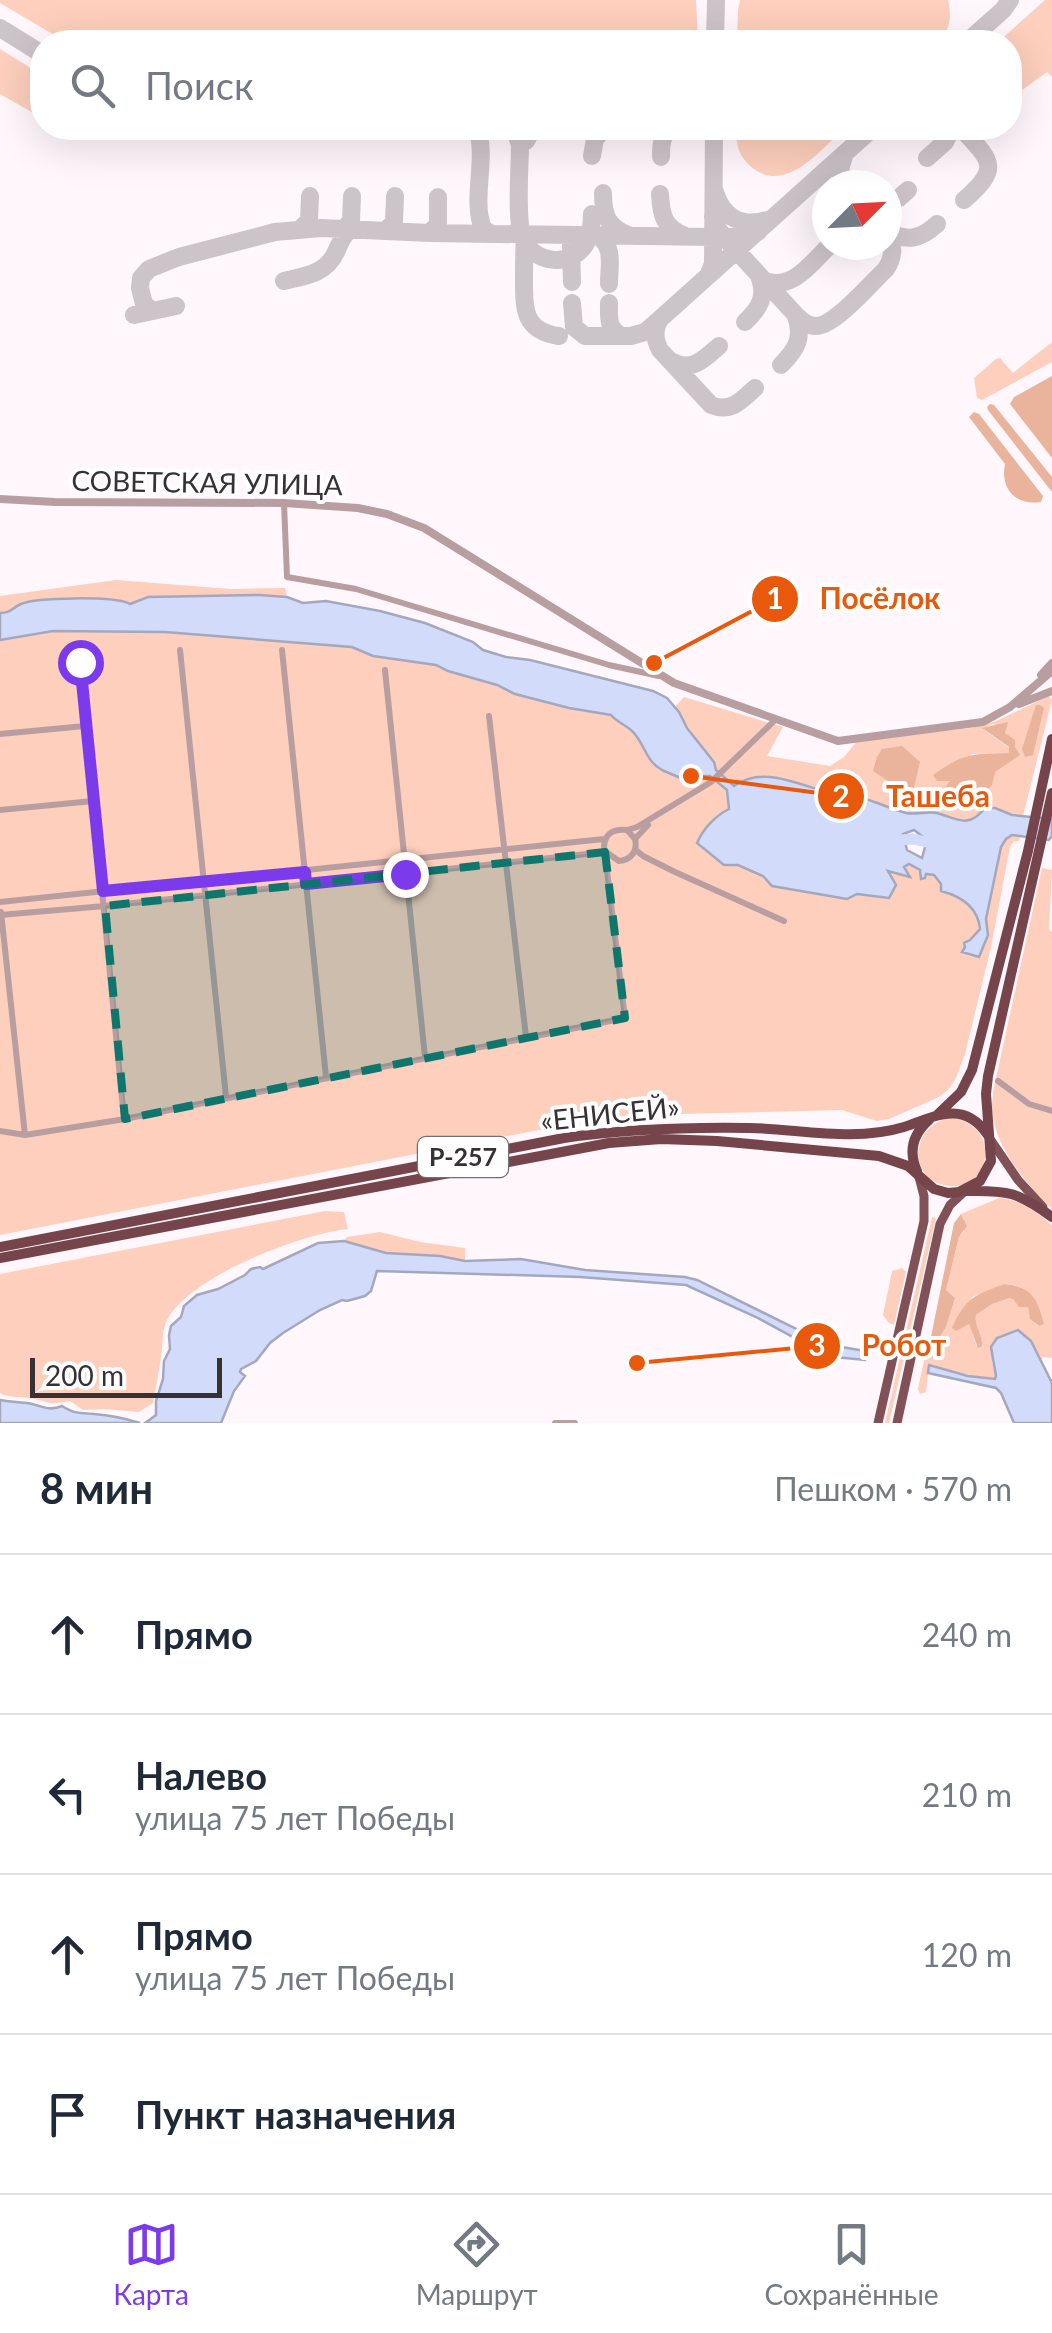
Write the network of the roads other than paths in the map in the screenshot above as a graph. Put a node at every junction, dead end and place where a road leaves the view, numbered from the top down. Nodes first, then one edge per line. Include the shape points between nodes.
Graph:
1 (0, 499) edge
2 (284, 503) junction
3 (180, 650) dead end
4 (282, 650) dead end
5 (80, 662) dead end
6 (1052, 663) edge
7 (385, 670) dead end
8 (1052, 672) edge
9 (661, 676) junction
10 (1052, 691) edge
11 (1010, 707) junction
12 (489, 716) dead end
13 (775, 720) junction
14 (86, 726) junction
15 (0, 734) edge
16 (1052, 739) edge
17 (701, 790) junction
18 (1047, 797) edge
19 (93, 801) junction
20 (0, 810) edge
21 (628, 830) junction
22 (606, 838) junction
23 (635, 839) junction
24 (504, 849) junction
25 (636, 850) junction
26 (605, 852) junction
27 (1033, 852) junction
28 (404, 860) junction
29 (506, 863) junction
30 (305, 872) junction
31 (405, 874) junction
32 (202, 880) junction
33 (306, 884) junction
34 (103, 891) junction
35 (204, 895) junction
36 (0, 902) edge
37 (105, 906) junction
38 (1, 915) edge
39 (784, 921) dead end
40 (526, 1037) junction
41 (424, 1056) junction
42 (326, 1077) junction
43 (998, 1081) dead end
44 (226, 1098) junction
45 (1052, 1111) edge
46 (932, 1118) junction
47 (124, 1119) junction
48 (0, 1130) edge
49 (24, 1135) junction
50 (987, 1135) junction
51 (918, 1174) junction
52 (965, 1190) junction
53 (1052, 1217) edge
54 (0, 1247) edge
55 (0, 1258) edge
56 (554, 1423) edge
57 (574, 1423) edge
58 (878, 1423) edge
59 (897, 1423) edge

1 - 2 street, СОВЕТСКАЯ УЛИЦА
2 - 9 street, СОВЕТСКАЯ УЛИЦА via 358,508 424,528
2 - 9 street via 288,577 356,589
3 - 32 street
4 - 30 street
5 - 14 street
6 - 11 street
7 - 28 street
8 - 11 street
9 - 13 street, СОВЕТСКАЯ УЛИЦА
10 - 11 street, СОВЕТСКАЯ УЛИЦА
11 - 13 street, СОВЕТСКАЯ УЛИЦА via 984,722 838,741
12 - 24 street
13 - 17 street
14 - 15 street
14 - 19 street
16 - 18 highway
17 - 21 street
17 - 23 street
18 - 27 highway
19 - 20 street
19 - 34 street
21 - 22 street
21 - 23 street
22 - 24 street
22 - 26 street
23 - 25 street
24 - 28 street
24 - 29 street
25 - 26 street via 624,860
25 - 39 street
26 - 29 street
26 - 40 street via 625,1018
27 - 46 highway via 972,1070 961,1092
27 - 50 highway via 988,1076
28 - 30 street
28 - 31 street
29 - 31 street
29 - 40 street
30 - 32 street
30 - 33 street
31 - 33 street
31 - 41 street
32 - 34 street
32 - 35 street
33 - 35 street
33 - 42 street
34 - 36 street
34 - 37 street
35 - 37 street
35 - 44 street
36 - 38 street
37 - 38 street
37 - 47 street
38 - 49 street
40 - 41 street
41 - 42 street
42 - 44 street
43 - 45 street via 1029,1104
44 - 47 street
46 - 50 highway, «ЕНИСЕЙ» / Р-257 via 966,1116
46 - 51 highway via 912,1144
46 - 54 highway, «ЕНИСЕЙ» / Р-257 via 856,1134 752,1128 607,1132
47 - 49 street
48 - 49 street
50 - 52 highway via 988,1168
50 - 53 main road
51 - 52 highway, «ЕНИСЕЙ» / Р-257 via 941,1192
51 - 55 highway, «ЕНИСЕЙ» / Р-257 via 900,1162 848,1152 698,1140 609,1143
51 - 58 main road via 924,1222
52 - 53 highway, «ЕНИСЕЙ» via 1014,1194
52 - 59 main road via 940,1224
56 - 57 street

